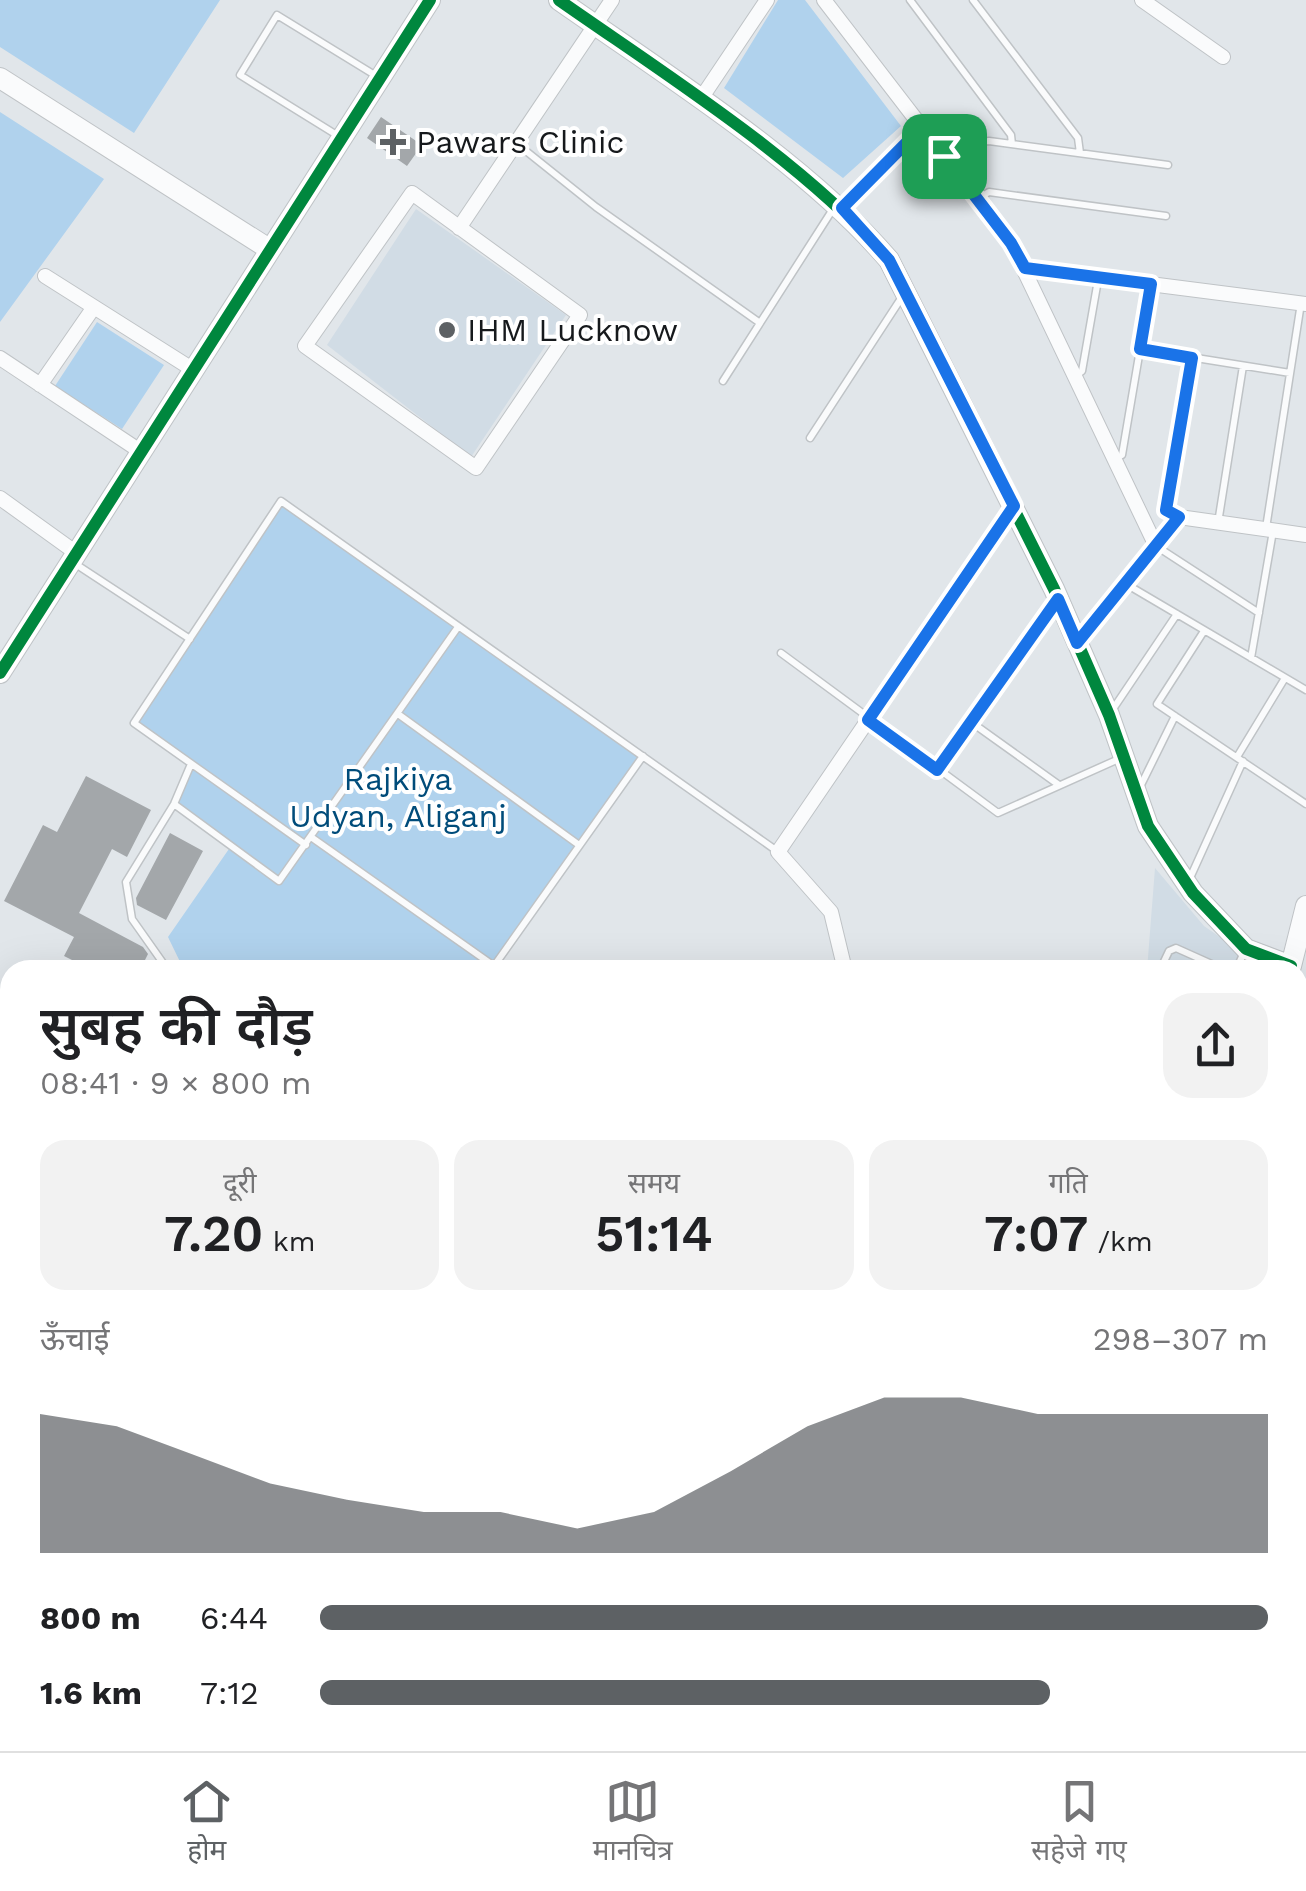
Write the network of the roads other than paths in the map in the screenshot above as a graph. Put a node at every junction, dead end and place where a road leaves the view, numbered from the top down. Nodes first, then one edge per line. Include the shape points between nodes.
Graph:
1 (430, 0) edge
2 (559, 0) edge
3 (612, 0) edge
4 (767, 0) edge
5 (824, 0) edge
6 (910, 0) edge
7 (973, 0) edge
8 (1142, 0) edge
9 (596, 26) junction
10 (1224, 57) dead end
11 (0, 78) edge
12 (379, 78) junction
13 (700, 100) junction
14 (922, 127) junction
15 (340, 137) junction
16 (516, 143) junction
17 (1012, 144) junction
18 (1080, 154) junction
19 (944, 156) junction
20 (1168, 165) dead end
21 (977, 199) junction
22 (839, 206) junction
23 (1166, 216) dead end
24 (460, 228) junction
25 (269, 248) junction
26 (1025, 268) junction
27 (45, 276) dead end
28 (1098, 277) junction
29 (1151, 284) junction
30 (906, 292) junction
31 (1304, 303) edge
32 (94, 307) junction
33 (760, 322) junction
34 (1140, 349) junction
35 (0, 358) edge
36 (1192, 358) junction
37 (1243, 366) junction
38 (192, 369) junction
39 (1290, 373) junction
40 (1073, 378) junction
41 (723, 380) dead end
42 (40, 384) junction
43 (810, 438) dead end
44 (140, 450) junction
45 (1113, 460) junction
46 (0, 498) edge
47 (1014, 506) junction
48 (1179, 517) junction
49 (1218, 523) junction
50 (1269, 530) junction
51 (1306, 535) edge
52 (1156, 546) junction
53 (73, 556) junction
54 (1125, 584) junction
55 (1058, 599) junction
56 (1259, 613) junction
57 (1176, 614) junction
58 (458, 628) junction
59 (1204, 631) junction
60 (190, 639) junction
61 (1077, 643) junction
62 (7, 644) edge
63 (782, 653) dead end
64 (1251, 658) junction
65 (0, 672) edge
66 (1285, 678) junction
67 (1306, 690) edge
68 (398, 714) junction
69 (1109, 715) junction
70 (1175, 716) junction
71 (868, 720) junction
72 (971, 722) junction
73 (643, 756) junction
74 (1124, 756) junction
75 (1240, 759) junction
76 (191, 764) junction
77 (937, 770) junction
78 (1059, 786) junction
79 (1137, 793) junction
80 (174, 804) junction
81 (1306, 804) edge
82 (309, 841) junction
83 (580, 846) junction
84 (778, 852) junction
85 (1187, 884) junction
86 (1306, 906) edge
87 (1246, 949) junction
88 (161, 960) edge
89 (485, 960) edge
90 (498, 960) edge
91 (843, 960) edge
92 (1165, 960) edge
93 (1203, 960) edge
94 (1241, 960) edge
95 (1271, 960) edge
96 (1292, 960) edge

1 - 12 street
2 - 9 street
3 - 9 street
4 - 13 street
5 - 14 street
6 - 17 lane
7 - 18 lane via 1078,138
8 - 10 street
9 - 13 street
9 - 16 street
11 - 25 street
12 - 15 street
12 - 15 lane via 277,15 240,75
13 - 22 street
14 - 19 street
14 - 22 street
15 - 25 street
16 - 24 street
16 - 33 lane
17 - 18 lane
17 - 19 lane via 964,144
18 - 20 lane
19 - 21 street
21 - 23 lane via 989,192
21 - 26 street
22 - 30 street via 889,260
22 - 33 lane
24 - 24 street via 580,314 476,468 305,346 412,192
25 - 38 street
26 - 28 street
26 - 40 street
27 - 32 street
28 - 29 street
28 - 40 lane via 1082,371
29 - 31 street
29 - 34 lane
30 - 43 lane
30 - 47 street
31 - 39 lane
32 - 38 street
32 - 42 street
33 - 41 lane
34 - 36 lane
34 - 45 lane via 1122,455
35 - 42 street
36 - 37 lane
36 - 48 lane via 1166,510
37 - 39 lane
37 - 49 lane
38 - 44 street
39 - 50 lane
40 - 45 street
42 - 44 street
44 - 53 street
45 - 52 street
46 - 53 street
47 - 55 street
47 - 71 street
48 - 49 street
48 - 52 street
49 - 50 street
50 - 51 street
50 - 56 lane
52 - 54 street
52 - 56 lane
53 - 60 lane
53 - 62 street
54 - 57 lane
54 - 61 street
55 - 61 street
55 - 72 lane
56 - 64 lane
57 - 59 lane
57 - 69 lane
58 - 60 lane via 282,501
58 - 68 lane
58 - 73 lane
59 - 64 lane
59 - 70 lane via 1157,704
60 - 76 lane via 134,723
61 - 69 street
62 - 65 street
63 - 71 lane
64 - 66 lane
66 - 67 lane
66 - 75 lane
68 - 82 lane
68 - 83 lane
69 - 74 street
70 - 75 lane
70 - 79 lane
71 - 77 lane
71 - 84 street
72 - 77 lane
72 - 78 lane
73 - 83 lane
73 - 84 lane
74 - 78 lane
74 - 79 street
75 - 81 lane
75 - 85 lane
76 - 80 lane
76 - 82 lane
77 - 78 lane via 998,813
79 - 85 street via 1148,826
80 - 82 lane via 280,881
80 - 88 lane via 126,882 132,919
82 - 89 lane
83 - 90 lane
84 - 91 street via 832,912
85 - 87 street
86 - 96 street
87 - 94 lane
87 - 95 street
92 - 93 lane via 1176,948

